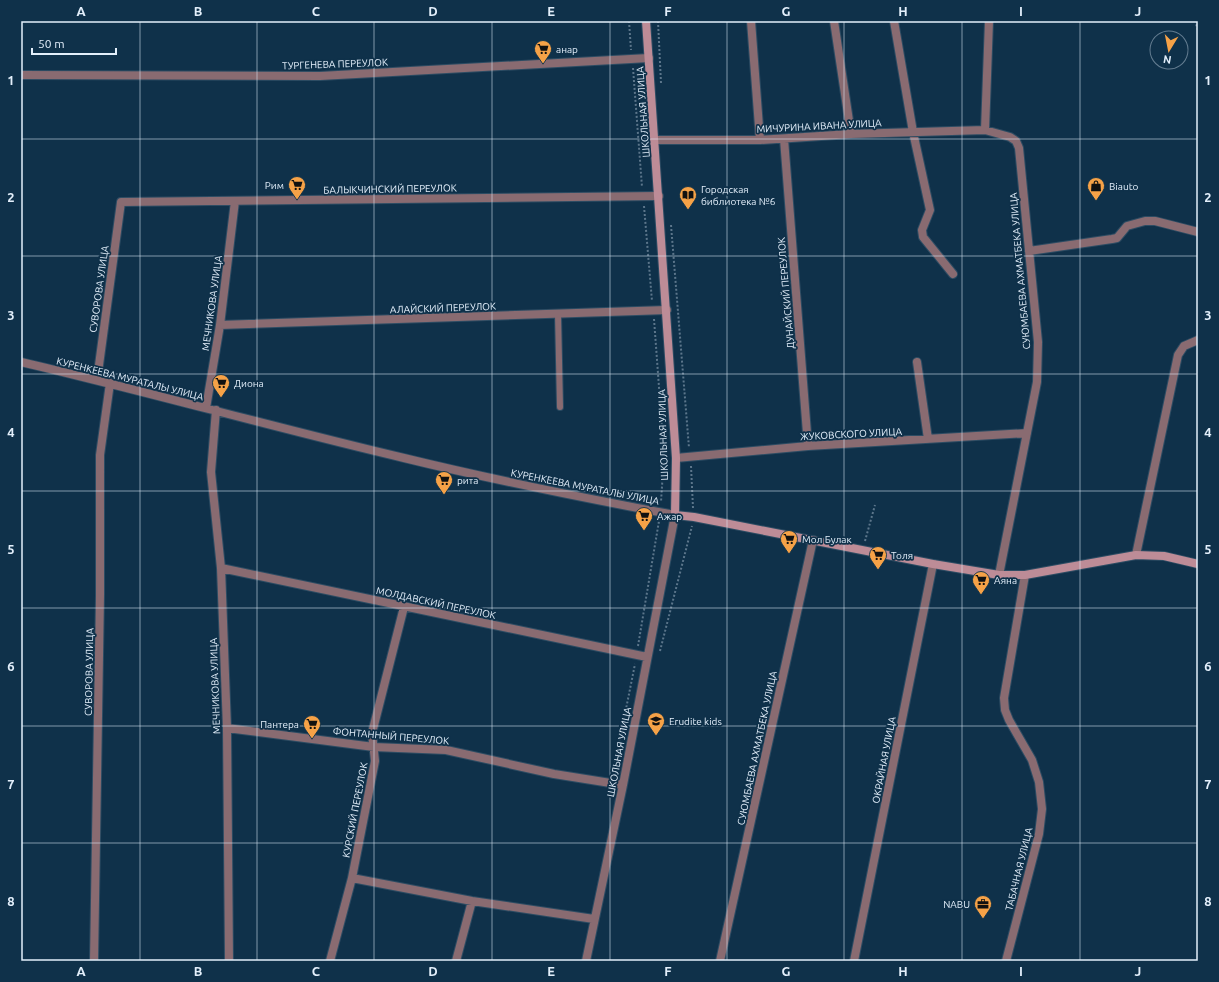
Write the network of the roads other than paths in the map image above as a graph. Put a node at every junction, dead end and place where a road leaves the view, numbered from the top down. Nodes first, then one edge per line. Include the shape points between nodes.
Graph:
1 (646, 21) edge
2 (751, 21) edge
3 (834, 21) edge
4 (894, 21) edge
5 (989, 21) edge
6 (649, 58) junction
7 (21, 75) edge
8 (985, 130) junction
9 (914, 132) junction
10 (851, 134) junction
11 (784, 139) junction
12 (655, 140) junction
13 (760, 140) junction
14 (659, 196) junction
15 (235, 201) junction
16 (121, 202) joint
17 (1198, 232) edge
18 (1029, 251) junction
19 (953, 274) dead end
20 (667, 310) junction
21 (558, 314) junction
22 (220, 325) junction
23 (1198, 340) edge
24 (21, 362) edge
25 (917, 362) dead end
26 (96, 380) junction
27 (110, 383) junction
28 (560, 407) dead end
29 (206, 408) junction
30 (216, 410) junction
31 (1027, 433) junction
32 (928, 440) junction
33 (808, 446) junction
34 (676, 458) junction
35 (675, 515) junction
36 (813, 540) junction
37 (1136, 555) junction
38 (933, 564) junction
39 (1198, 564) edge
40 (221, 568) junction
41 (999, 575) junction
42 (1025, 575) junction
43 (404, 607) junction
44 (647, 658) junction
45 (227, 728) junction
46 (374, 747) junction
47 (623, 785) junction
48 (352, 878) junction
49 (472, 901) junction
50 (594, 919) junction
51 (94, 961) edge
52 (229, 961) edge
53 (330, 961) edge
54 (456, 961) edge
55 (586, 961) edge
56 (720, 961) edge
57 (854, 961) edge
58 (1006, 961) edge

1 - 6 street, ШКОЛЬНАЯ УЛИЦА
2 - 13 street
3 - 10 street
4 - 9 street
5 - 8 street
6 - 7 street, ТУРГЕНЕВА ПЕРЕУЛОК via 320,76
6 - 12 street, ШКОЛЬНАЯ УЛИЦА
8 - 9 street, МИЧУРИНА ИВАНА УЛИЦА
8 - 18 street, СУЮМБАЕВА АХМАТБЕКА УЛИЦА via 1016,141
9 - 10 street, МИЧУРИНА ИВАНА УЛИЦА
9 - 19 street via 930,210 922,230 923,237
10 - 11 street, МИЧУРИНА ИВАНА УЛИЦА
11 - 13 street, МИЧУРИНА ИВАНА УЛИЦА
11 - 33 street, ДУНАЙСКИЙ ПЕРЕУЛОК
12 - 13 street, МИЧУРИНА ИВАНА УЛИЦА
12 - 14 street, ШКОЛЬНАЯ УЛИЦА
14 - 15 street, БАЛЫКЧИНСКИЙ ПЕРЕУЛОК
14 - 20 street, ШКОЛЬНАЯ УЛИЦА
15 - 16 street, БАЛЫКЧИНСКИЙ ПЕРЕУЛОК
15 - 22 street, МЕЧНИКОВА УЛИЦА
16 - 26 street, СУВОРОВА УЛИЦА
17 - 18 street via 1146,221 1128,226 1117,238
18 - 31 street, СУЮМБАЕВА АХМАТБЕКА УЛИЦА via 1038,342 1037,382
20 - 21 street, АЛАЙСКИЙ ПЕРЕУЛОК
20 - 34 street, ШКОЛЬНАЯ УЛИЦА
21 - 22 street, АЛАЙСКИЙ ПЕРЕУЛОК
21 - 28 lane
22 - 29 street, МЕЧНИКОВА УЛИЦА
23 - 37 street via 1184,346 1178,355
24 - 26 street, КУРЕНКЕЕВА МУРАТАЛЫ УЛИЦА
25 - 32 street
26 - 27 street, КУРЕНКЕЕВА МУРАТАЛЫ УЛИЦА
27 - 29 street, КУРЕНКЕЕВА МУРАТАЛЫ УЛИЦА
27 - 51 street, СУВОРОВА УЛИЦА via 100,455
29 - 30 street, КУРЕНКЕЕВА МУРАТАЛЫ УЛИЦА
30 - 35 street, КУРЕНКЕЕВА МУРАТАЛЫ УЛИЦА via 521,485
30 - 40 street, МЕЧНИКОВА УЛИЦА via 211,472
31 - 32 street, ЖУКОВСКОГО УЛИЦА
31 - 41 street, СУЮМБАЕВА АХМАТБЕКА УЛИЦА
32 - 33 street, ЖУКОВСКОГО УЛИЦА
33 - 34 street, ЖУКОВСКОГО УЛИЦА
34 - 35 street, ШКОЛЬНАЯ УЛИЦА
35 - 36 street, КУРЕНКЕЕВА МУРАТАЛЫ УЛИЦА
35 - 44 street, ШКОЛЬНАЯ УЛИЦА
36 - 38 street, КУРЕНКЕЕВА МУРАТАЛЫ УЛИЦА
36 - 56 street, СУЮМБАЕВА АХМАТБЕКА УЛИЦА
37 - 39 street, КУРЕНКЕЕВА МУРАТАЛЫ УЛИЦА via 1164,556
37 - 42 street, КУРЕНКЕЕВА МУРАТАЛЫ УЛИЦА
38 - 41 street, КУРЕНКЕЕВА МУРАТАЛЫ УЛИЦА
38 - 57 street, ОКРАЙНАЯ УЛИЦА
40 - 43 street, МОЛДАВСКИЙ ПЕРЕУЛОК
40 - 45 street, МЕЧНИКОВА УЛИЦА
41 - 42 street, КУРЕНКЕЕВА МУРАТАЛЫ УЛИЦА
42 - 58 street, ТАБАЧНАЯ УЛИЦА via 1004,710 1032,760 1039,782 1042,809 1039,834
43 - 44 street, МОЛДАВСКИЙ ПЕРЕУЛОК
43 - 46 street, КУРСКИЙ ПЕРЕУЛОК via 372,733
44 - 47 street, ШКОЛЬНАЯ УЛИЦА
45 - 46 street, ФОНТАННЫЙ ПЕРЕУЛОК
45 - 52 street, МЕЧНИКОВА УЛИЦА
46 - 47 street, ФОНТАННЫЙ ПЕРЕУЛОК via 446,750 554,774
46 - 48 street, КУРСКИЙ ПЕРЕУЛОК via 376,761
47 - 50 street, ШКОЛЬНАЯ УЛИЦА
48 - 49 street
48 - 53 street, КУРСКИЙ ПЕРЕУЛОК
49 - 50 street
49 - 54 street
50 - 55 street, ШКОЛЬНАЯ УЛИЦА

